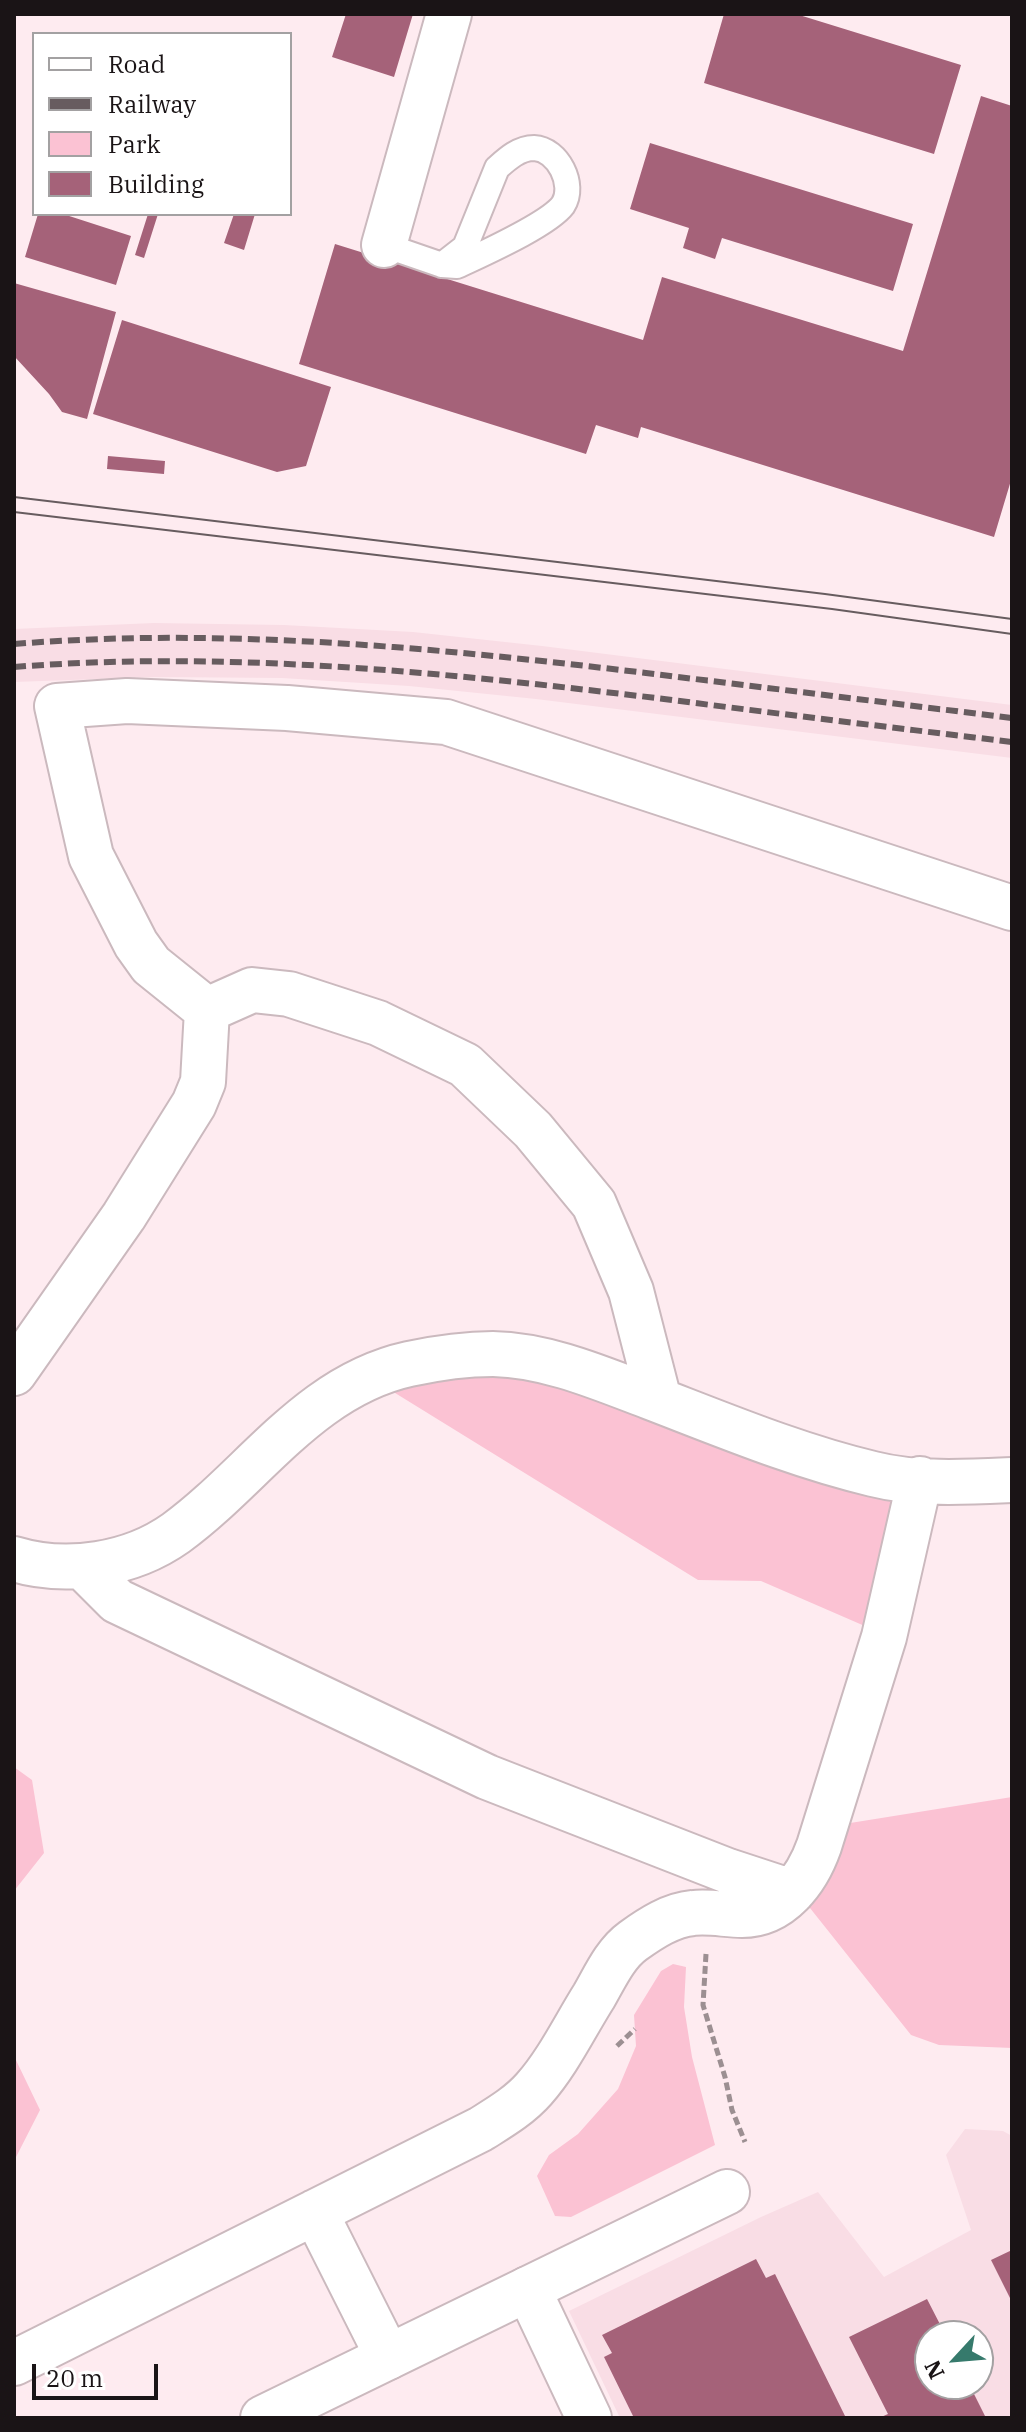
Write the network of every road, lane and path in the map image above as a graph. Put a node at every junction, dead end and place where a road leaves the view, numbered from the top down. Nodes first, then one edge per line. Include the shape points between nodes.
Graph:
1 (449, 14) edge
2 (384, 245) joint
3 (442, 265) junction
4 (1012, 908) edge
5 (207, 1010) junction
6 (14, 1373) edge
7 (659, 1400) junction
8 (920, 1479) junction
9 (1012, 1480) edge
10 (14, 1559) edge
11 (82, 1566) junction
12 (792, 1892) junction
13 (712, 1912) junction
14 (745, 2142) dead end
15 (727, 2192) dead end
16 (315, 2212) junction
17 (528, 2289) junction
18 (388, 2357) junction
19 (14, 2363) edge
20 (263, 2418) edge
21 (589, 2418) edge

1 - 2 street
2 - 3 lane
3 - 3 lane via 465,247 497,168 507,159 535,148 558,163 568,190 550,218 457,266
4 - 5 street via 446,722 127,701 57,706 91,856 151,965
5 - 6 street via 203,1082 194,1104 124,1216
5 - 7 street via 252,990 289,994 378,1023 465,1065 533,1130 594,1204 631,1291
7 - 8 street via 799,1453 876,1475
7 - 11 street via 540,1360 495,1354 404,1365 321,1404 174,1535 115,1561
8 - 9 street
8 - 12 street via 884,1637 816,1855
10 - 11 street
11 - 12 street via 117,1601 487,1777
12 - 13 street via 761,1913
13 - 14 path via 703,2005
13 - 16 street via 673,1918 626,1947 555,2061 510,2111
15 - 17 street
16 - 18 street
16 - 19 street
17 - 18 street
17 - 21 street
18 - 20 street

